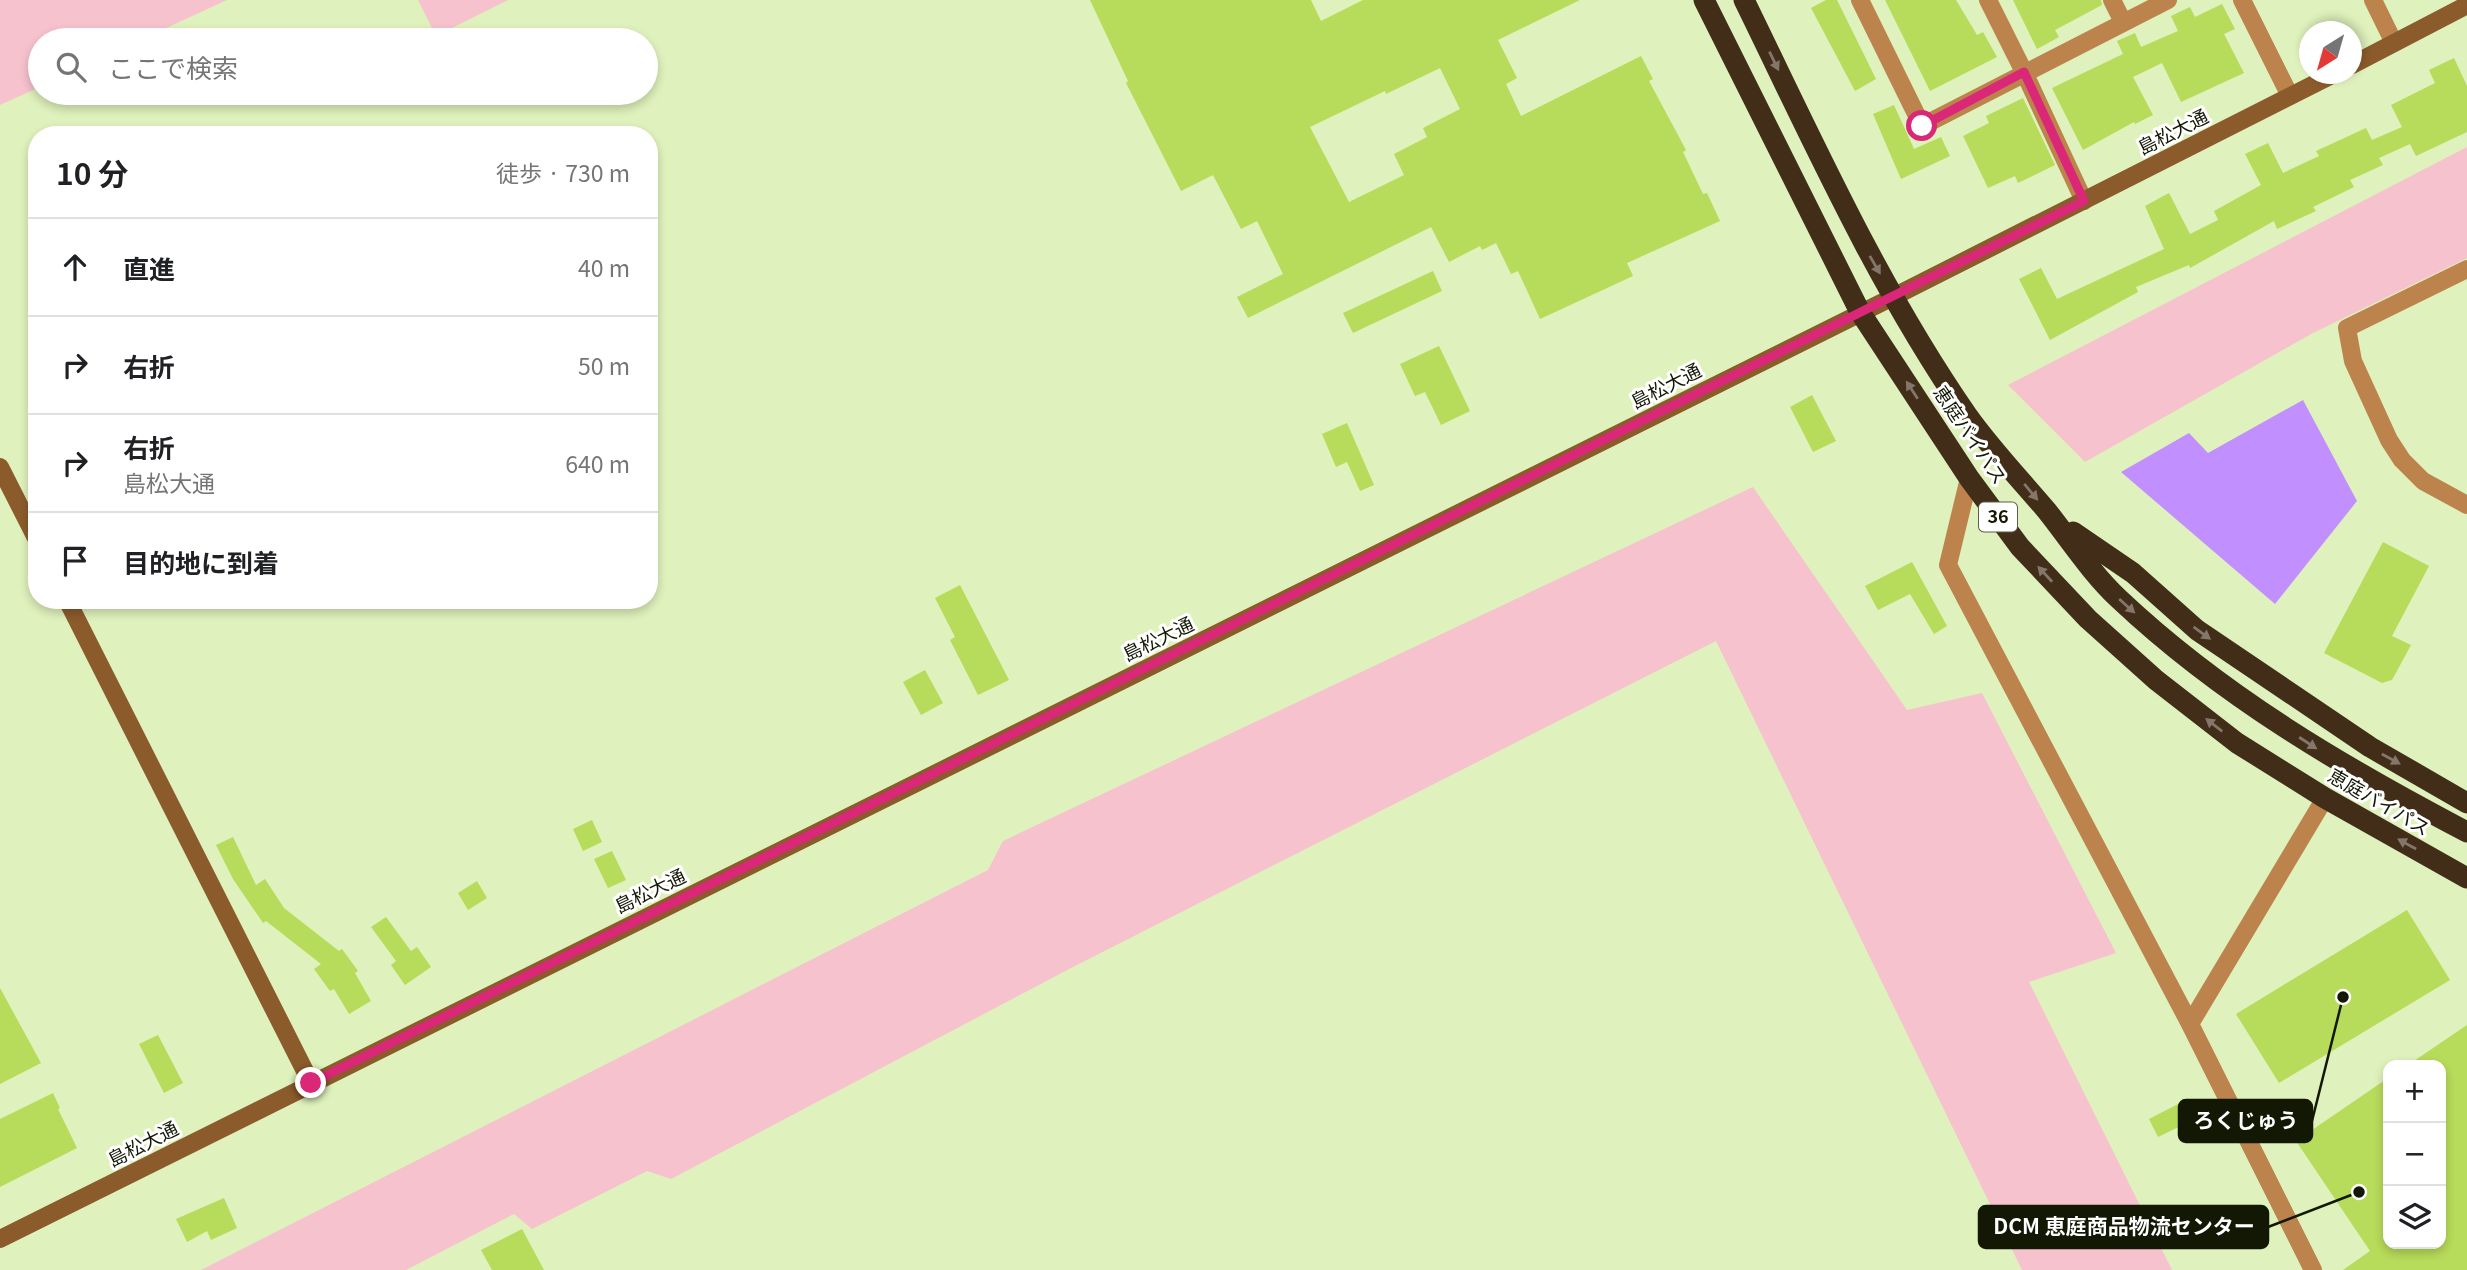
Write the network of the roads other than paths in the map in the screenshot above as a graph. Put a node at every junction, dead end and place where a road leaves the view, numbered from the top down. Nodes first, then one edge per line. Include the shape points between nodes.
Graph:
1 (1704, 0) edge
2 (1744, 0) edge
3 (1860, 0) edge
4 (1988, 0) edge
5 (2112, 0) edge
6 (2168, 0) edge
7 (2242, 0) edge
8 (2373, 0) edge
9 (2467, 5) edge
10 (2123, 22) junction
11 (2394, 43) junction
12 (2362, 59) edge
13 (2024, 72) junction
14 (2314, 84) edge
15 (2290, 96) junction
16 (2084, 201) junction
17 (2467, 269) edge
18 (1893, 297) junction
19 (1860, 312) junction
20 (0, 467) edge
21 (1969, 478) junction
22 (2467, 505) edge
23 (2051, 517) junction
24 (28, 522) edge
25 (72, 609) edge
26 (2325, 798) junction
27 (2467, 803) edge
28 (2467, 832) edge
29 (2467, 878) edge
30 (2190, 1024) junction
31 (311, 1083) junction
32 (0, 1239) edge
33 (2314, 1270) edge

1 - 19 highway, 恵庭バイパス / 36
2 -> 18 highway, 恵庭バイパス / 36
3 - 13 street via 1922,126
4 - 13 street
5 - 10 street
6 - 10 street
7 - 15 street
8 - 11 street
9 - 11 street
10 - 13 street
11 - 12 street
13 - 16 street
14 - 15 street, 島松大通
15 - 16 street, 島松大通
16 - 18 street, 島松大通
17 - 22 street via 2347,328 2353,361 2402,460 2423,481
18 - 19 street, 島松大通
18 -> 23 highway, 恵庭バイパス / 36 via 1968,416
21 -> 19 highway, 恵庭バイパス / 36
19 - 31 street, 島松大通
20 - 24 street
26 -> 21 highway, 恵庭バイパス / 36 via 2237,743 2088,619 2020,547
21 - 30 street via 1948,565
23 -> 27 highway via 2133,573 2197,630 2370,747
23 -> 28 highway, 恵庭バイパス / 36 via 2116,596 2200,667 2308,744
25 - 31 street
29 -> 26 highway, 恵庭バイパス / 36
26 - 30 street
30 - 33 street
31 - 32 street, 島松大通

